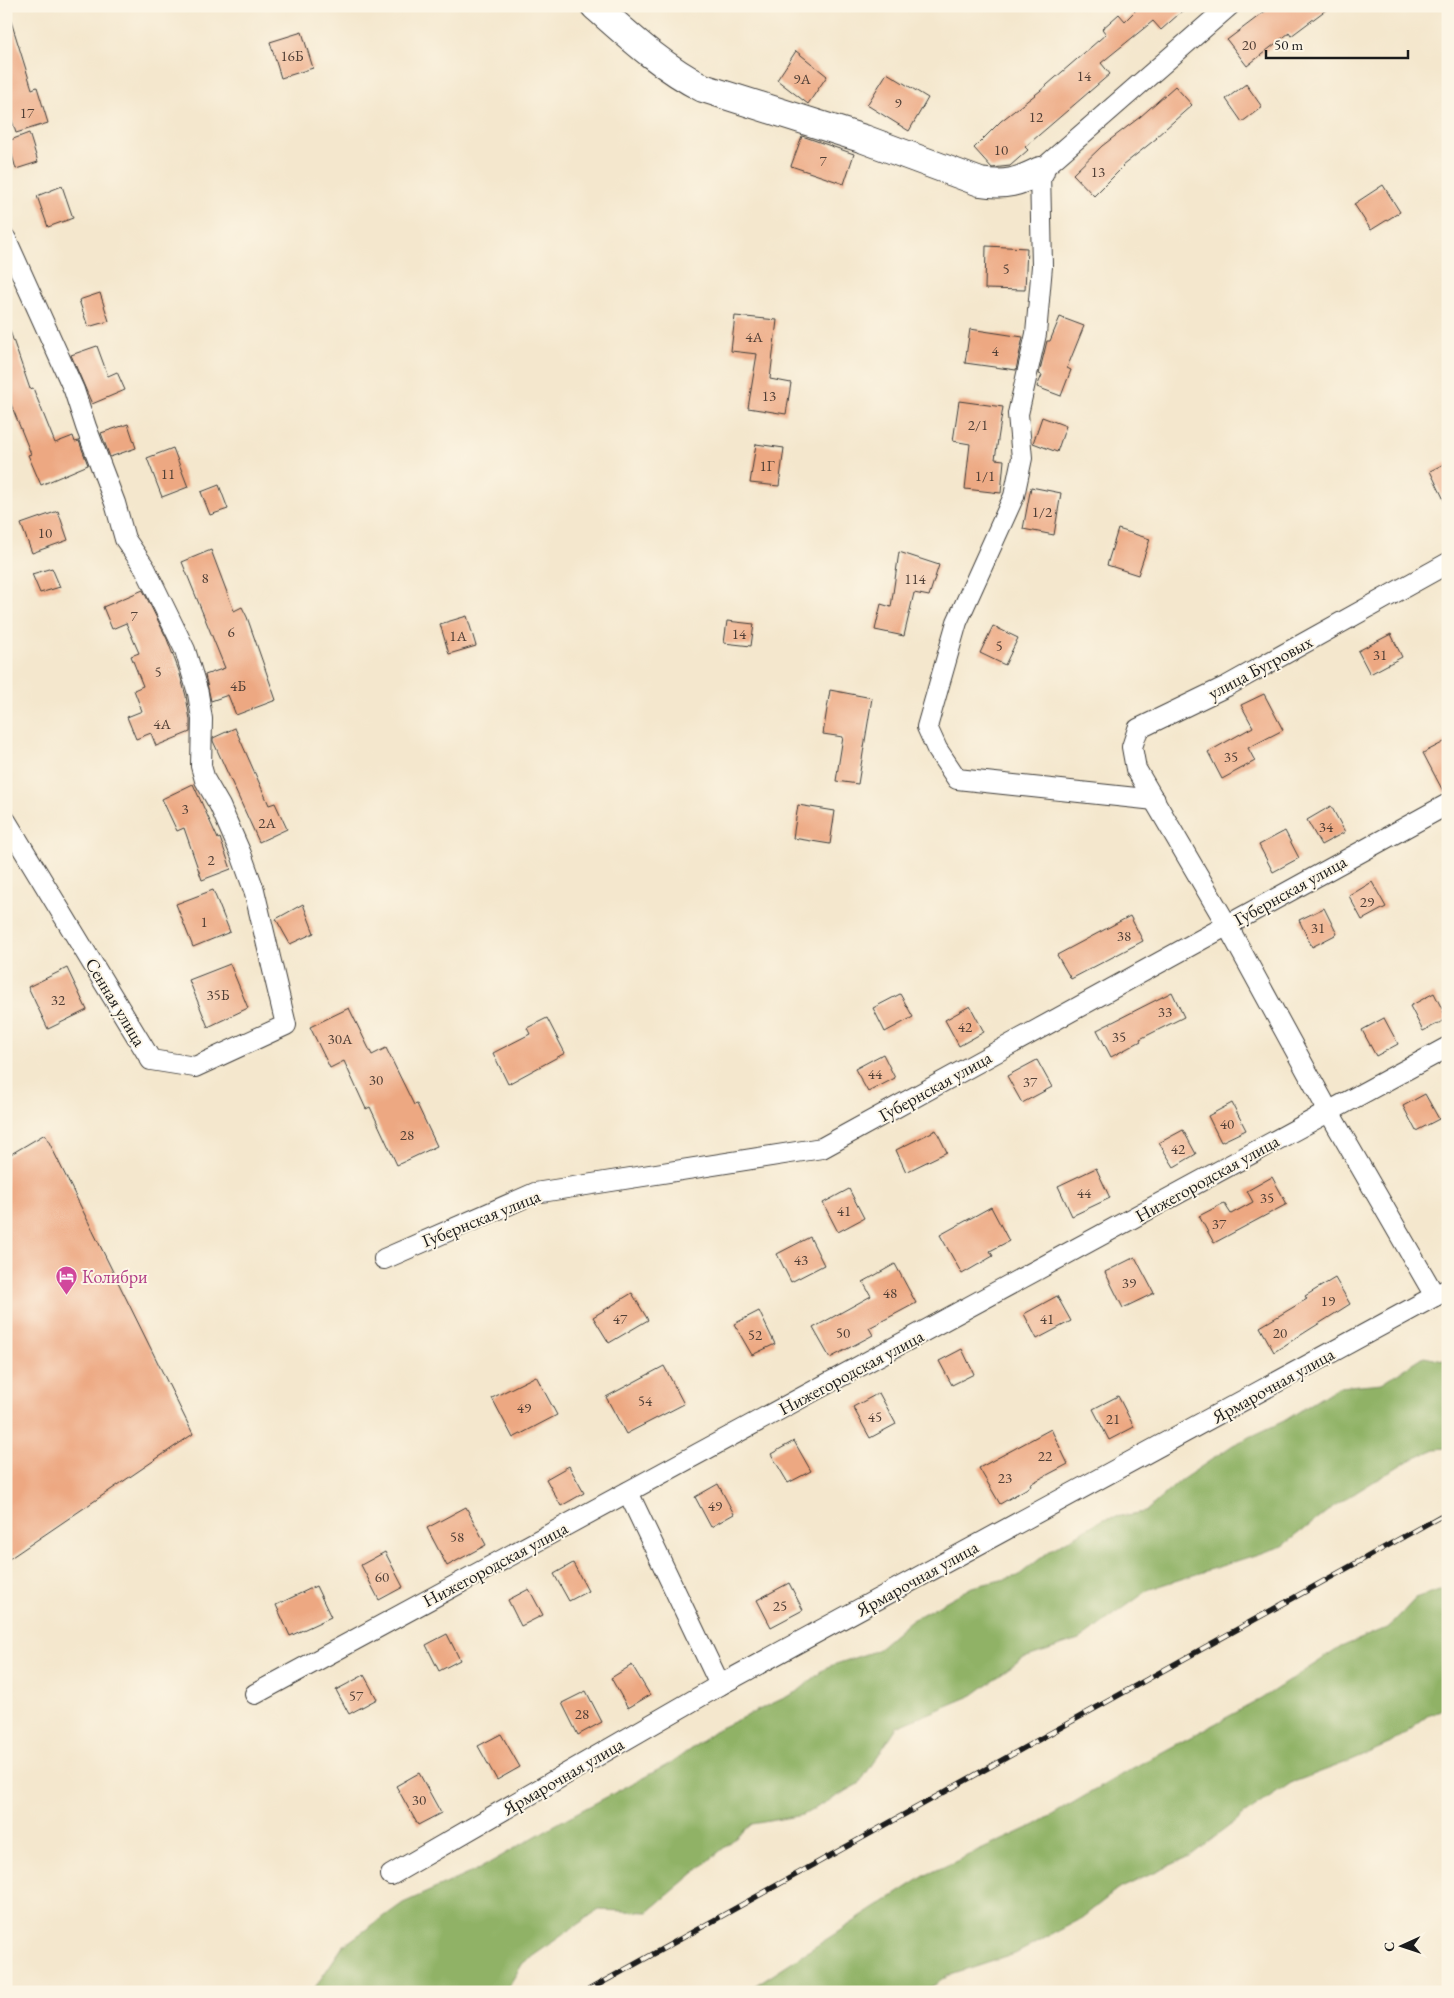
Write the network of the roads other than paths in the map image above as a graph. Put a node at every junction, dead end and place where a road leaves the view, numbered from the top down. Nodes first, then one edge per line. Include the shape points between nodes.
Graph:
1 (595, 6) edge
2 (1229, 6) edge
3 (1040, 171) junction
4 (6, 239) edge
5 (1448, 563) edge
6 (1155, 800) junction
7 (1448, 804) edge
8 (6, 821) edge
9 (1227, 925) junction
10 (1448, 1047) edge
11 (1329, 1112) junction
12 (384, 1259) dead end
13 (1442, 1293) edge
14 (628, 1492) junction
15 (720, 1685) junction
16 (254, 1694) dead end
17 (390, 1876) dead end

1 - 3 street via 644,50 702,88 864,139 980,182 999,185 1020,181
2 - 3 street
3 - 6 street via 1042,266 1036,334 1018,414 1022,458 1014,496 957,622 928,727 937,749 958,779
4 - 8 street, Сенная улица via 74,390 125,539 145,568 185,650 202,719 201,766 254,890 286,1025 195,1067 151,1060
5 - 6 street, улица Бугровых via 1227,686 1138,729 1132,747 1136,769
6 - 9 street, улица Бугровых
7 - 9 street, Губернская улица
9 - 11 street, улица Бугровых
9 - 12 street, Губернская улица via 822,1148 535,1193
10 - 11 street, Нижегородская улица
11 - 13 street, улица Бугровых
11 - 14 street, Нижегородская улица
13 - 15 street, Ярмарочная улица
14 - 15 street
14 - 16 street, Нижегородская улица
15 - 17 street, Ярмарочная улица

